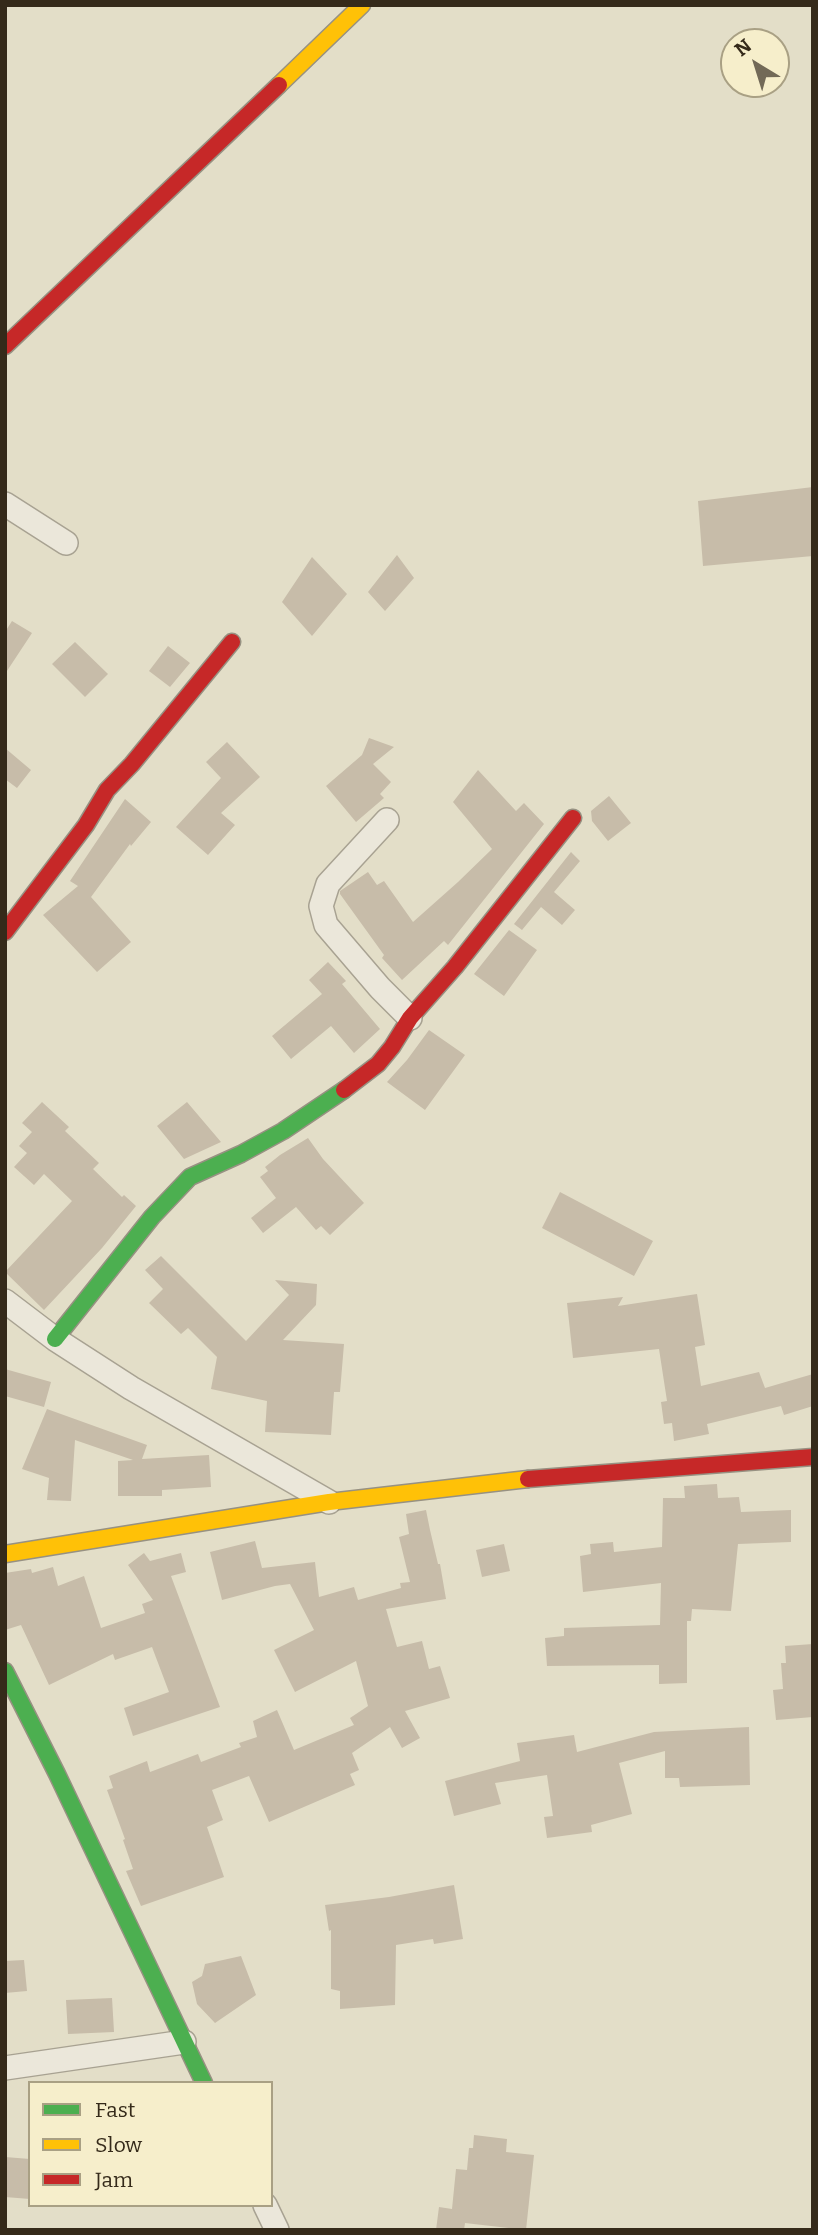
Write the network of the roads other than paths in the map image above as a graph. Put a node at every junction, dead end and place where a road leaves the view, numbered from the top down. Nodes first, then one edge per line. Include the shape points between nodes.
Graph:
1 (362, 5) edge
2 (5, 346) edge
3 (5, 504) edge
4 (66, 543) dead end
5 (232, 642) dead end
6 (573, 818) dead end
7 (387, 820) dead end
8 (5, 932) edge
9 (410, 1018) junction
10 (5, 1301) edge
11 (55, 1339) junction
12 (813, 1457) edge
13 (329, 1502) junction
14 (5, 1554) edge
15 (5, 1671) edge
16 (184, 2042) junction
17 (5, 2068) edge
18 (203, 2081) edge
19 (266, 2207) edge
20 (277, 2230) edge

1 - 2 street
3 - 4 street
5 - 8 street via 107,790
6 - 9 street
7 - 9 street via 328,884 321,906 326,925
9 - 11 street via 392,1047 362,1078 283,1131 190,1177 152,1217
10 - 11 street
11 - 13 street
12 - 13 street via 483,1483
13 - 14 street
15 - 16 street
16 - 17 street
16 - 18 street
19 - 20 street

